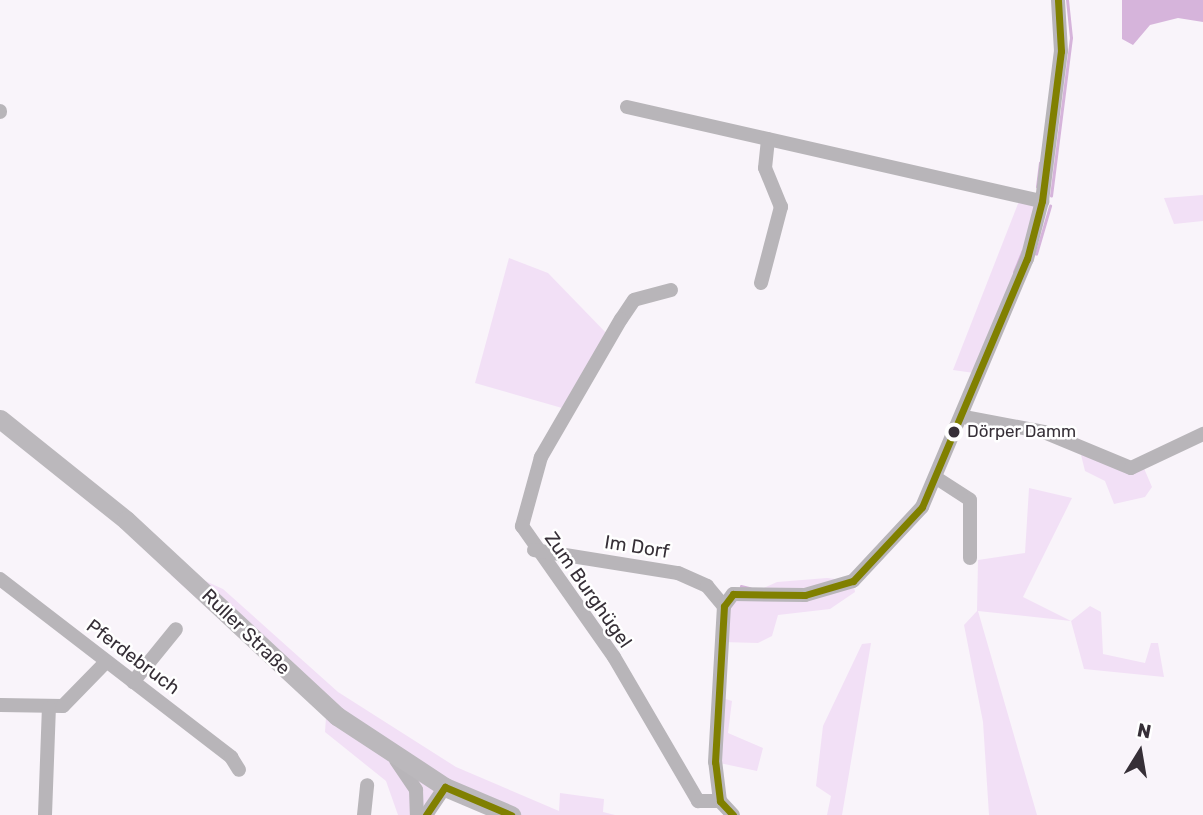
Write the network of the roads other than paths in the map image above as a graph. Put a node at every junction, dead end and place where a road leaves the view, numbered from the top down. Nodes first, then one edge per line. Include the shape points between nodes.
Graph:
1 (1058, 0) edge
2 (626, 107) dead end
3 (768, 139) junction
4 (1042, 201) junction
5 (761, 283) dead end
6 (671, 290) dead end
7 (964, 417) junction
8 (0, 419) edge
9 (1203, 434) edge
10 (938, 479) junction
11 (534, 550) junction
12 (970, 558) dead end
13 (0, 579) edge
14 (723, 606) junction
15 (176, 629) dead end
16 (106, 662) junction
17 (133, 682) junction
18 (0, 705) edge
19 (49, 708) junction
20 (390, 754) junction
21 (239, 770) dead end
22 (368, 785) dead end
23 (445, 787) junction
24 (720, 801) junction
25 (45, 815) edge
26 (364, 815) edge
27 (416, 815) edge
28 (426, 815) edge
29 (511, 815) edge
30 (733, 815) edge

1 - 4 street via 1062,51
2 - 3 street
3 - 4 street
3 - 5 street via 765,168 781,207
4 - 7 street via 1027,258
6 - 11 street, Zum Burghügel via 634,300 541,457 522,526
7 - 9 street via 1044,432 1131,468
7 - 10 street
8 - 20 main road, Ruller Straße via 97,495 299,682
10 - 12 street via 970,499
10 - 14 street via 906,529 853,581 805,596 733,594
11 - 14 street, Im Dorf via 678,573 707,586
11 - 24 street, Zum Burghügel via 594,627 698,801
13 - 16 street, Pferdebruch
14 - 24 street via 715,762
15 - 17 street
16 - 17 street, Pferdebruch
16 - 19 street via 75,698
17 - 21 street, Pferdebruch
18 - 19 street
19 - 25 street
20 - 23 main road, Ruller Straße
20 - 27 street via 412,779
22 - 26 street
23 - 28 street
23 - 29 main road, Ruller Straße
24 - 30 street

